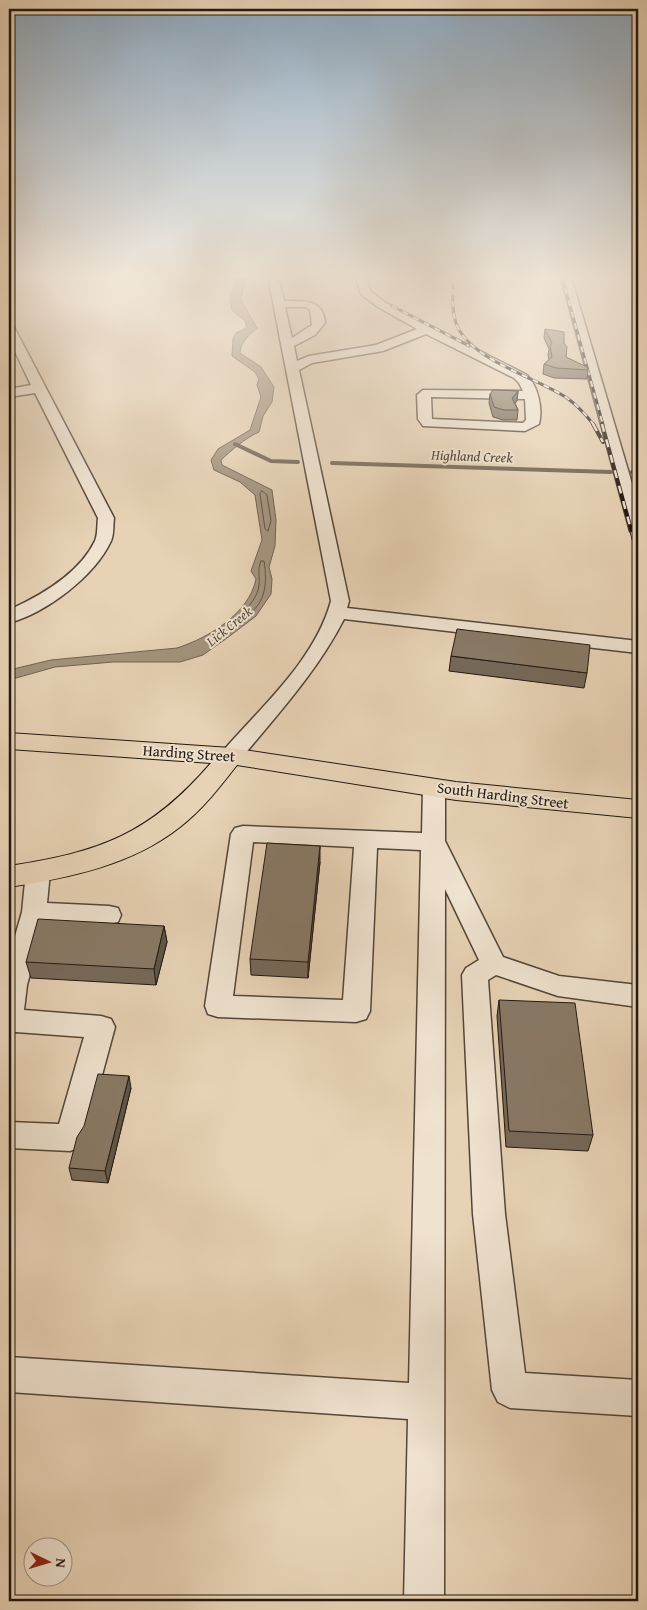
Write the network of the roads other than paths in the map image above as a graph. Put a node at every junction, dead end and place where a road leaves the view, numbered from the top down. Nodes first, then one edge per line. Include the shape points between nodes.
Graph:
1 (22, 352) edge
2 (287, 352) edge
3 (292, 352) edge
4 (355, 352) edge
5 (470, 352) edge
6 (587, 352) edge
7 (288, 357) junction
8 (39, 388) junction
9 (9, 393) edge
10 (530, 395) junction
11 (638, 531) edge
12 (339, 613) junction
13 (9, 617) edge
14 (638, 647) edge
15 (9, 740) edge
16 (231, 756) junction
17 (368, 776) joint
18 (434, 787) junction
19 (638, 809) edge
20 (366, 839) junction
21 (434, 842) junction
22 (38, 872) junction
23 (9, 876) edge
24 (34, 912) junction
25 (109, 915) dead end
26 (494, 964) junction
27 (638, 996) edge
28 (9, 1022) edge
29 (9, 1135) edge
30 (9, 1374) edge
31 (638, 1398) edge
32 (427, 1402) junction
33 (424, 1601) edge

1 - 8 lane
2 - 7 lane
3 - 7 lane
4 - 7 lane via 309,360
5 - 10 lane via 523,378
6 - 11 lane
7 - 12 lane via 340,601
8 - 9 lane
8 - 13 lane via 106,518 104,539 86,565 61,589
10 - 10 lane via 535,418 525,427 438,424 428,423 425,418 424,395 428,393
12 - 14 lane
12 - 16 lane via 307,664
15 - 16 main road, Harding Street
16 - 17 main road, Harding Street
16 - 22 main road via 201,792 156,830 105,854
17 - 18 main road, South Harding Street
18 - 19 main road, South Harding Street
18 - 21 lane
20 - 20 lane via 243,834 218,1006 356,1011
20 - 21 lane
21 - 26 lane
21 - 32 lane
22 - 23 main road
22 - 24 lane
24 - 25 lane
24 - 28 lane via 14,985
26 - 27 lane via 558,986
26 - 31 lane via 475,976 489,1214 510,1390
28 - 29 lane via 101,1027 70,1138
30 - 32 lane
32 - 33 lane

